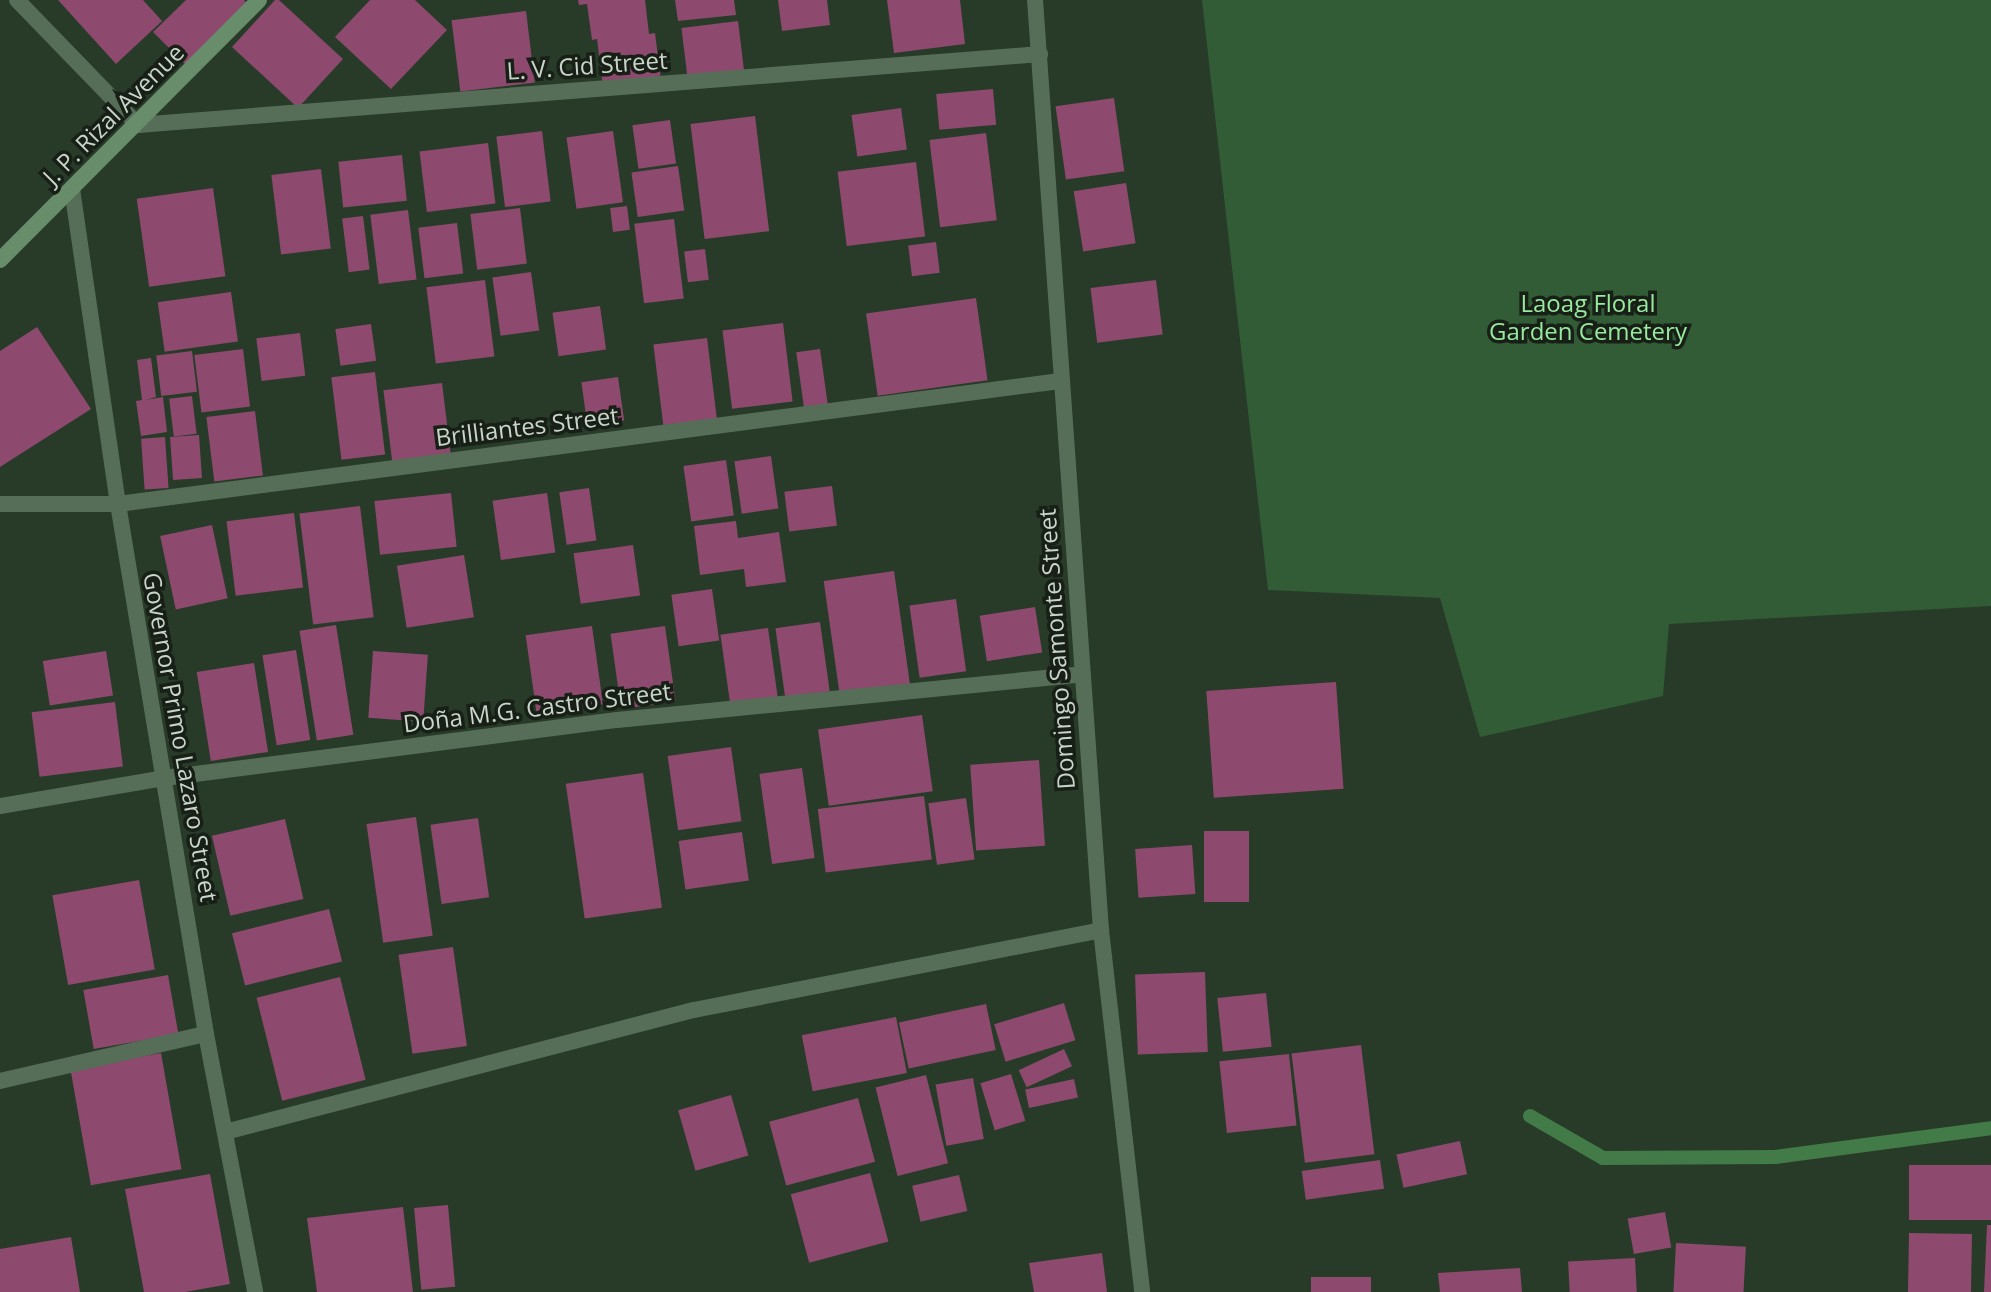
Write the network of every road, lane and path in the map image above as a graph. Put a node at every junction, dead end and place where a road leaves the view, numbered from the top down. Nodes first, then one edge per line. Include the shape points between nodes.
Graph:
1 (17, 0) edge
2 (259, 0) edge
3 (1035, 0) edge
4 (1040, 54) junction
5 (138, 125) junction
6 (72, 189) junction
7 (0, 260) edge
8 (1060, 381) junction
9 (0, 504) edge
10 (118, 504) junction
11 (1083, 674) junction
12 (164, 778) junction
13 (0, 806) edge
14 (1101, 930) junction
15 (206, 1034) junction
16 (0, 1081) edge
17 (225, 1132) junction
18 (255, 1292) edge
19 (1142, 1292) edge

1 - 5 street
2 - 5 main road, J. P. Rizal Avenue
3 - 4 street, Domingo Samonte Street
4 - 5 street, L. V. Cid Street
4 - 8 street, Domingo Samonte Street
5 - 6 main road, J. P. Rizal Avenue
6 - 7 main road, J. P. Rizal Avenue
6 - 10 street, Governor Primo Lazaro Street
8 - 10 street, Brilliantes Street
8 - 11 street, Domingo Samonte Street
9 - 10 street, Brilliantes Street
10 - 12 street, Governor Primo Lazaro Street
11 - 12 street, Doña M.G. Castro Street via 617,720
11 - 14 street, Domingo Samonte Street
12 - 13 street, Doña M.G. Castro Street
12 - 15 street, Governor Primo Lazaro Street
14 - 17 street via 694,1010
14 - 19 street, Domingo Samonte Street
15 - 16 street
15 - 17 street, Governor Primo Lazaro Street
17 - 18 street, Governor Primo Lazaro Street

